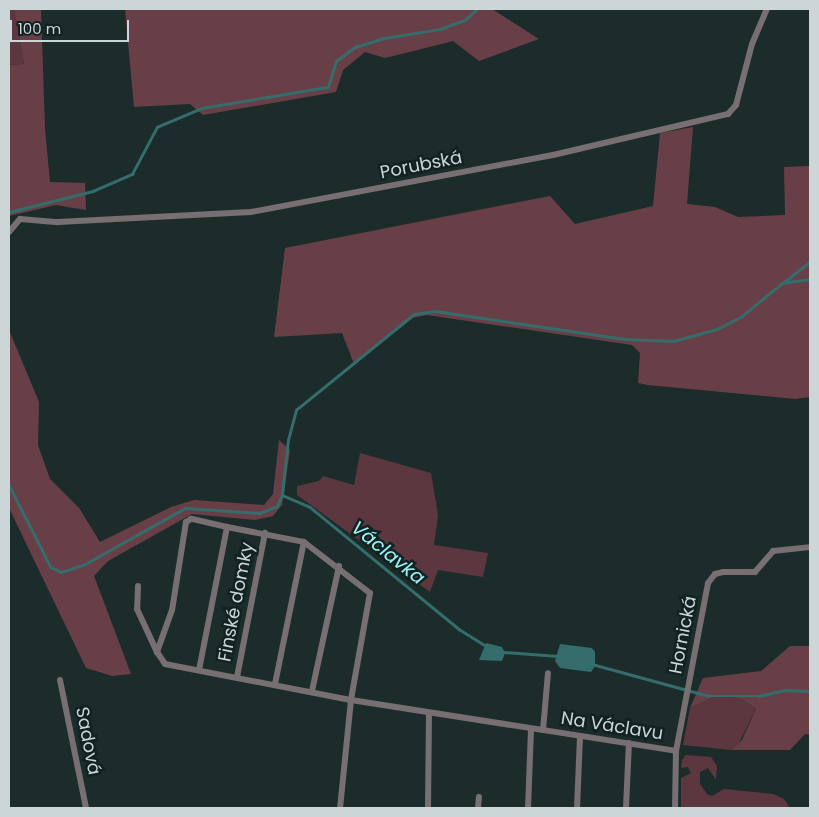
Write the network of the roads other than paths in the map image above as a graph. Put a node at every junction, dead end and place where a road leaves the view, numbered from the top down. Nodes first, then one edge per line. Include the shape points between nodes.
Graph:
1 (767, 9) edge
2 (9, 232) edge
3 (227, 527) junction
4 (265, 533) junction
5 (304, 542) junction
6 (810, 547) edge
7 (339, 566) junction
8 (138, 586) dead end
9 (157, 652) junction
10 (199, 670) junction
11 (548, 673) dead end
12 (237, 677) junction
13 (60, 680) dead end
14 (275, 684) junction
15 (312, 691) junction
16 (351, 700) junction
17 (429, 713) junction
18 (531, 729) junction
19 (542, 730) junction
20 (580, 736) junction
21 (629, 743) junction
22 (676, 751) junction
23 (479, 797) dead end
24 (86, 808) edge
25 (340, 808) edge
26 (428, 808) edge
27 (478, 808) edge
28 (528, 808) edge
29 (577, 808) edge
30 (626, 808) edge
31 (675, 808) edge

1 - 2 street, Porubská via 752,44 736,105 728,114 553,155 251,212 77,222 20,219
3 - 4 street, Finské domky
3 - 9 street, Finské domky via 191,519 186,522 172,610
3 - 10 street, Finské domky
4 - 5 street, Finské domky
4 - 12 street, Finské domky
5 - 7 street, Finské domky
5 - 14 street
6 - 22 street, Hornická via 773,551 755,572 715,574 708,584
7 - 15 street
7 - 16 street, Finské domky via 370,593
8 - 9 street via 137,609
9 - 10 street, Finské domky via 165,664
10 - 12 street, Finské domky
11 - 19 street, Na Václavu
12 - 14 street, Finské domky
13 - 24 street, Sadová
14 - 15 street, Finské domky
15 - 16 street, Finské domky
16 - 17 street, Finské domky
16 - 25 street
17 - 18 street, Na Václavu
17 - 26 street
18 - 19 street, Na Václavu
18 - 28 street
19 - 20 street, Na Václavu
20 - 21 street, Na Václavu
20 - 29 street
21 - 22 street, Na Václavu
21 - 30 street
22 - 31 street, Hornická
23 - 27 street

